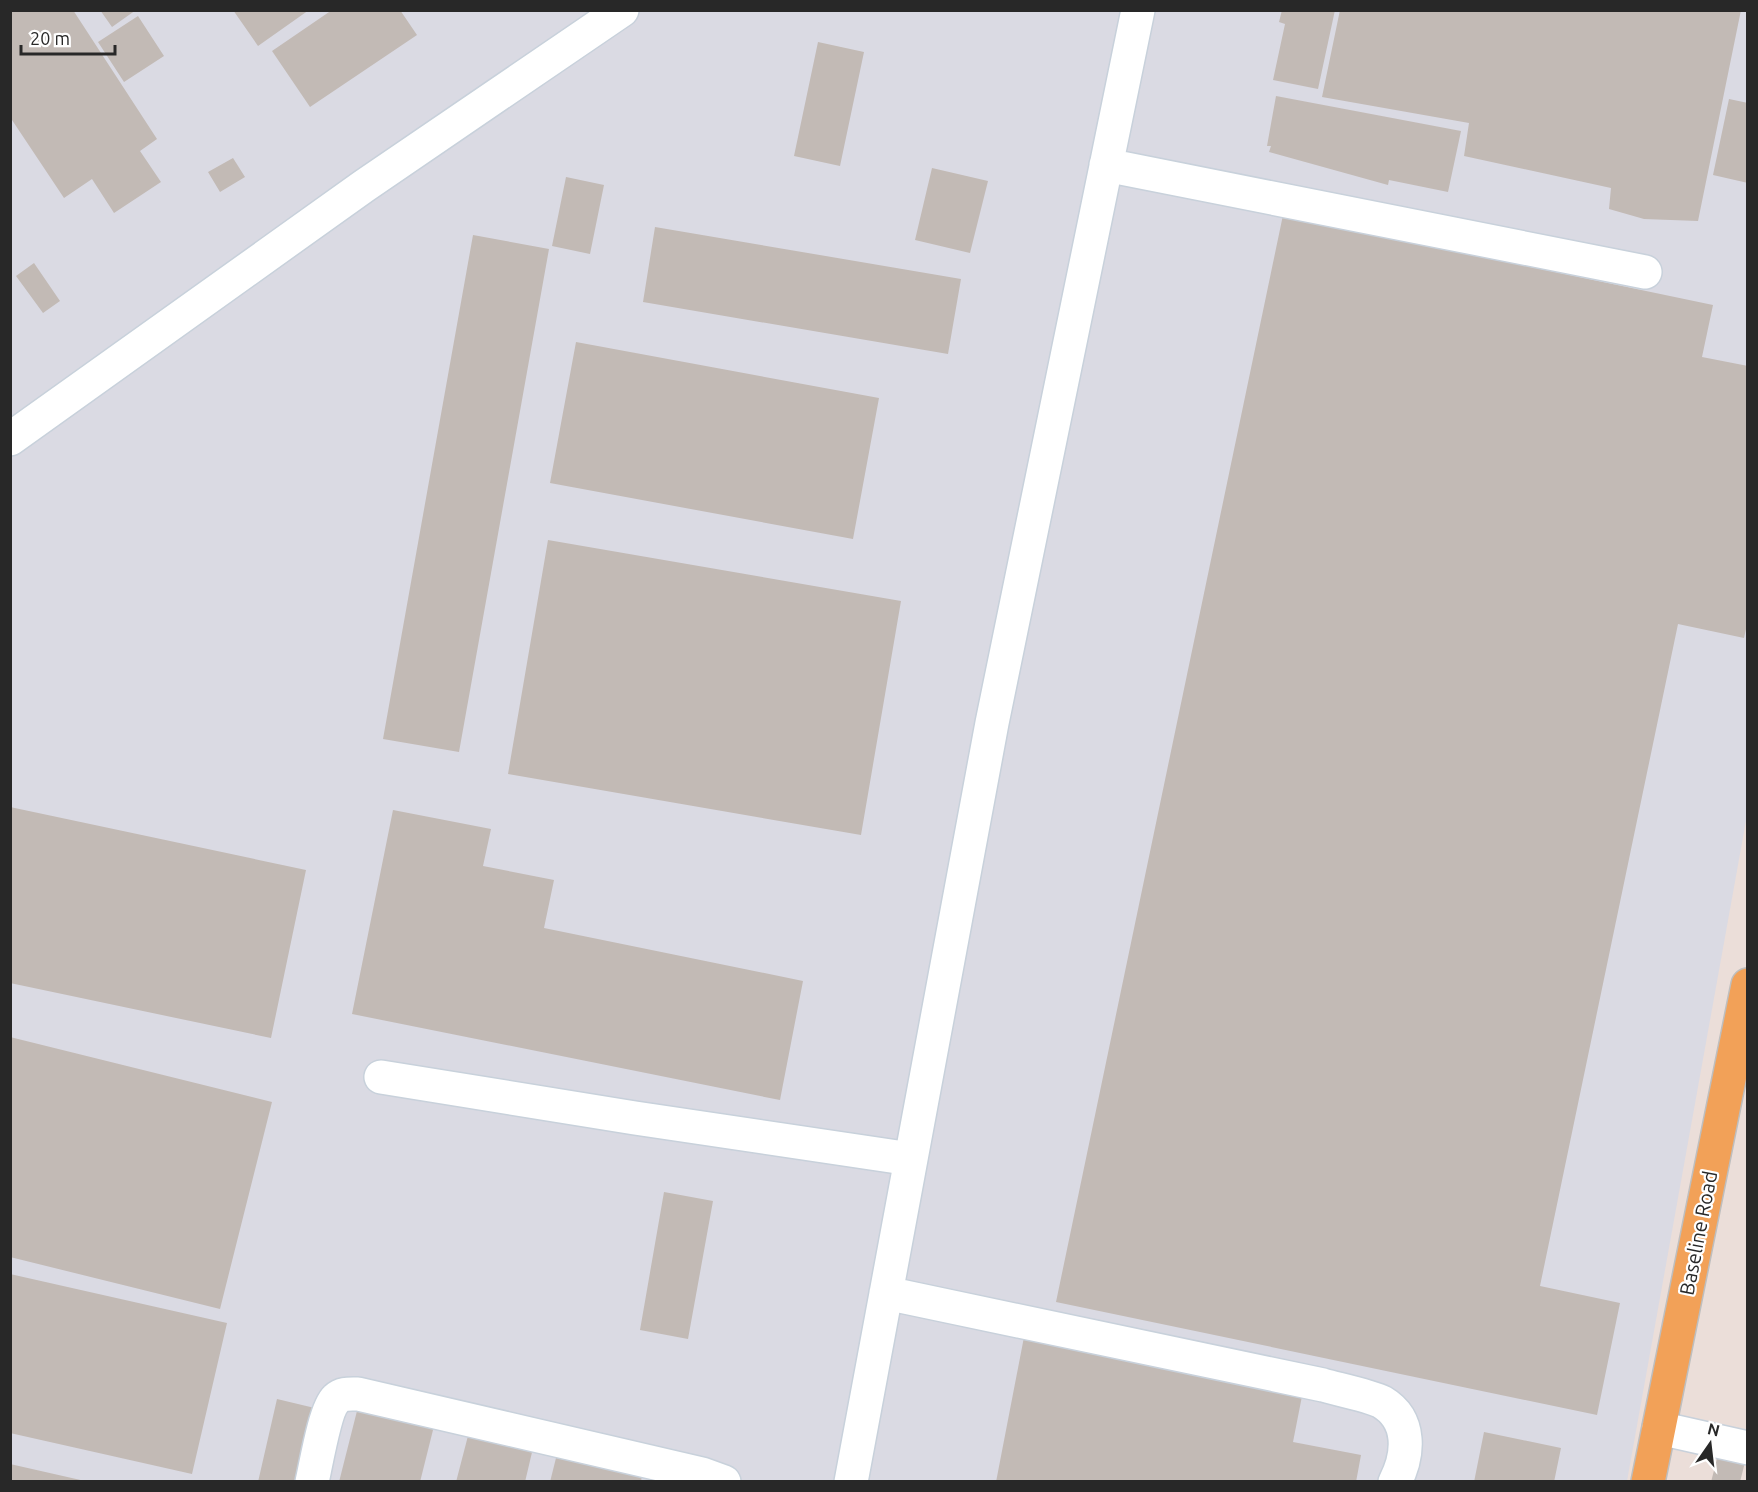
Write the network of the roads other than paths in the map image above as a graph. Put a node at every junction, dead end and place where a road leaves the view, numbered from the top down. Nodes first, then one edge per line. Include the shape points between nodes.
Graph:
1 (622, 10) edge
2 (1138, 10) edge
3 (1107, 165) junction
4 (1645, 272) dead end
5 (10, 439) edge
6 (1748, 985) edge
7 (381, 1077) dead end
8 (911, 1159) junction
9 (886, 1293) junction
10 (1659, 1428) junction
11 (1748, 1448) edge
12 (312, 1482) edge
13 (724, 1482) edge
14 (851, 1482) edge
15 (1395, 1482) edge
16 (1648, 1482) edge

1 - 5 street via 364,186
2 - 3 street
3 - 4 street
3 - 8 street via 992,723
6 - 10 main road, Baseline Road
7 - 8 street
8 - 9 street
9 - 14 street
9 - 15 street via 1323,1385 1382,1402 1401,1420 1407,1443
10 - 11 street
10 - 16 main road, Baseline Road
12 - 13 street via 328,1412 334,1400 344,1394 358,1394

